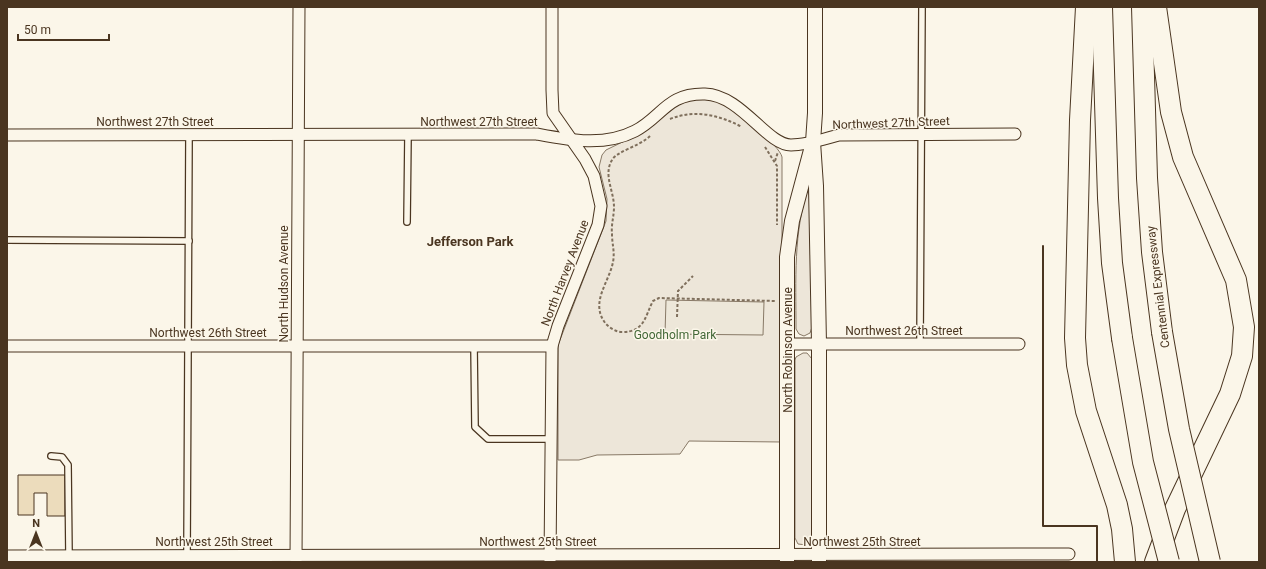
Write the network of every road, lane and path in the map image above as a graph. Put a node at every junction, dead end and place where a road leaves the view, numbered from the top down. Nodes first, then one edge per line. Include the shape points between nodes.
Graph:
1 (299, 7) edge
2 (552, 7) edge
3 (815, 7) edge
4 (922, 7) edge
5 (1086, 7) edge
6 (1102, 7) edge
7 (1142, 7) edge
8 (1156, 7) edge
9 (664, 123) dead end
10 (743, 128) dead end
11 (655, 132) dead end
12 (1015, 134) dead end
13 (7, 135) edge
14 (190, 135) junction
15 (408, 135) junction
16 (921, 135) junction
17 (298, 136) junction
18 (572, 141) junction
19 (760, 141) dead end
20 (813, 142) junction
21 (407, 222) dead end
22 (777, 229) dead end
23 (7, 240) edge
24 (189, 241) junction
25 (693, 276) dead end
26 (777, 297) dead end
27 (678, 299) junction
28 (772, 301) dead end
29 (777, 307) dead end
30 (677, 317) dead end
31 (788, 344) junction
32 (819, 344) junction
33 (920, 344) junction
34 (1019, 344) dead end
35 (7, 346) edge
36 (188, 346) junction
37 (297, 346) junction
38 (474, 346) junction
39 (552, 346) junction
40 (551, 439) junction
41 (51, 456) dead end
42 (1069, 554) dead end
43 (187, 555) junction
44 (7, 556) edge
45 (69, 556) junction
46 (550, 558) edge
47 (687, 558) edge
48 (787, 558) edge
49 (818, 558) edge
50 (919, 558) edge
51 (296, 559) edge
52 (404, 559) edge
53 (1125, 562) edge
54 (1155, 562) edge
55 (1169, 562) edge
56 (1210, 562) edge

1 - 17 street, North Hudson Avenue
2 - 18 street, North Harvey Avenue via 552,105 556,118
3 - 20 street, North Robinson Avenue
4 - 16 lane
5 - 53 highway via 1080,120 1075,338 1077,365 1085,405 1117,505
6 - 55 highway, bridge via 1112,263 1143,462
7 - 56 highway, Centennial Expressway, bridge via 1152,252 1162,332 1179,429
8 - 54 highway via 1170,112 1186,163 1236,280 1244,326 1242,356 1232,388 1175,509
9 - 10 path via 693,113 715,116
11 - 27 path via 640,144 615,156 610,164 609,177 614,208 614,254 611,271 598,303 601,318 609,327 619,332 630,332 647,318 653,301 659,298
12 - 16 street, Northwest 27th Street
13 - 14 street, Northwest 27th Street
14 - 17 street, Northwest 27th Street
14 - 24 lane
15 - 17 street, Northwest 27th Street
15 - 18 street, Northwest 27th Street via 537,134
15 - 21 lane
16 - 20 street, Northwest 27th Street via 839,135
16 - 33 lane
17 - 37 street, North Hudson Avenue
18 - 20 street, Northwest 27th Street via 606,140 622,136 642,127 674,100 689,95 705,94 727,99 781,142 791,145
18 - 39 street, North Harvey Avenue via 594,176 601,206 598,224
19 - 22 path via 770,152 777,166
20 - 31 street, North Robinson Avenue via 800,184 789,245
20 - 32 street, North Robinson Avenue
23 - 24 lane
24 - 36 lane
25 - 27 path via 678,291
26 - 29 path
27 - 28 path
27 - 30 path
31 - 32 street, Northwest 26th Street
31 - 48 street, North Robinson Avenue
32 - 33 street, Northwest 26th Street
32 - 49 street, North Robinson Avenue
33 - 34 street, Northwest 26th Street
35 - 36 street, Northwest 26th Street
36 - 37 street, Northwest 26th Street
36 - 43 lane
37 - 38 street, Northwest 26th Street
37 - 51 street, North Hudson Avenue
38 - 39 street, Northwest 26th Street
38 - 40 lane via 475,427 488,439
39 - 40 street, North Harvey Avenue
40 - 46 street, North Harvey Avenue
41 - 45 lane via 62,457 68,465
42 - 50 street, Northwest 25th Street
43 - 45 street, Northwest 25th Street
43 - 51 street, Northwest 25th Street
44 - 45 street, Northwest 25th Street
46 - 47 street, Northwest 25th Street
46 - 52 street, Northwest 25th Street
47 - 48 street, Northwest 25th Street
48 - 49 street, Northwest 25th Street
49 - 50 street, Northwest 25th Street
51 - 52 street, Northwest 25th Street

